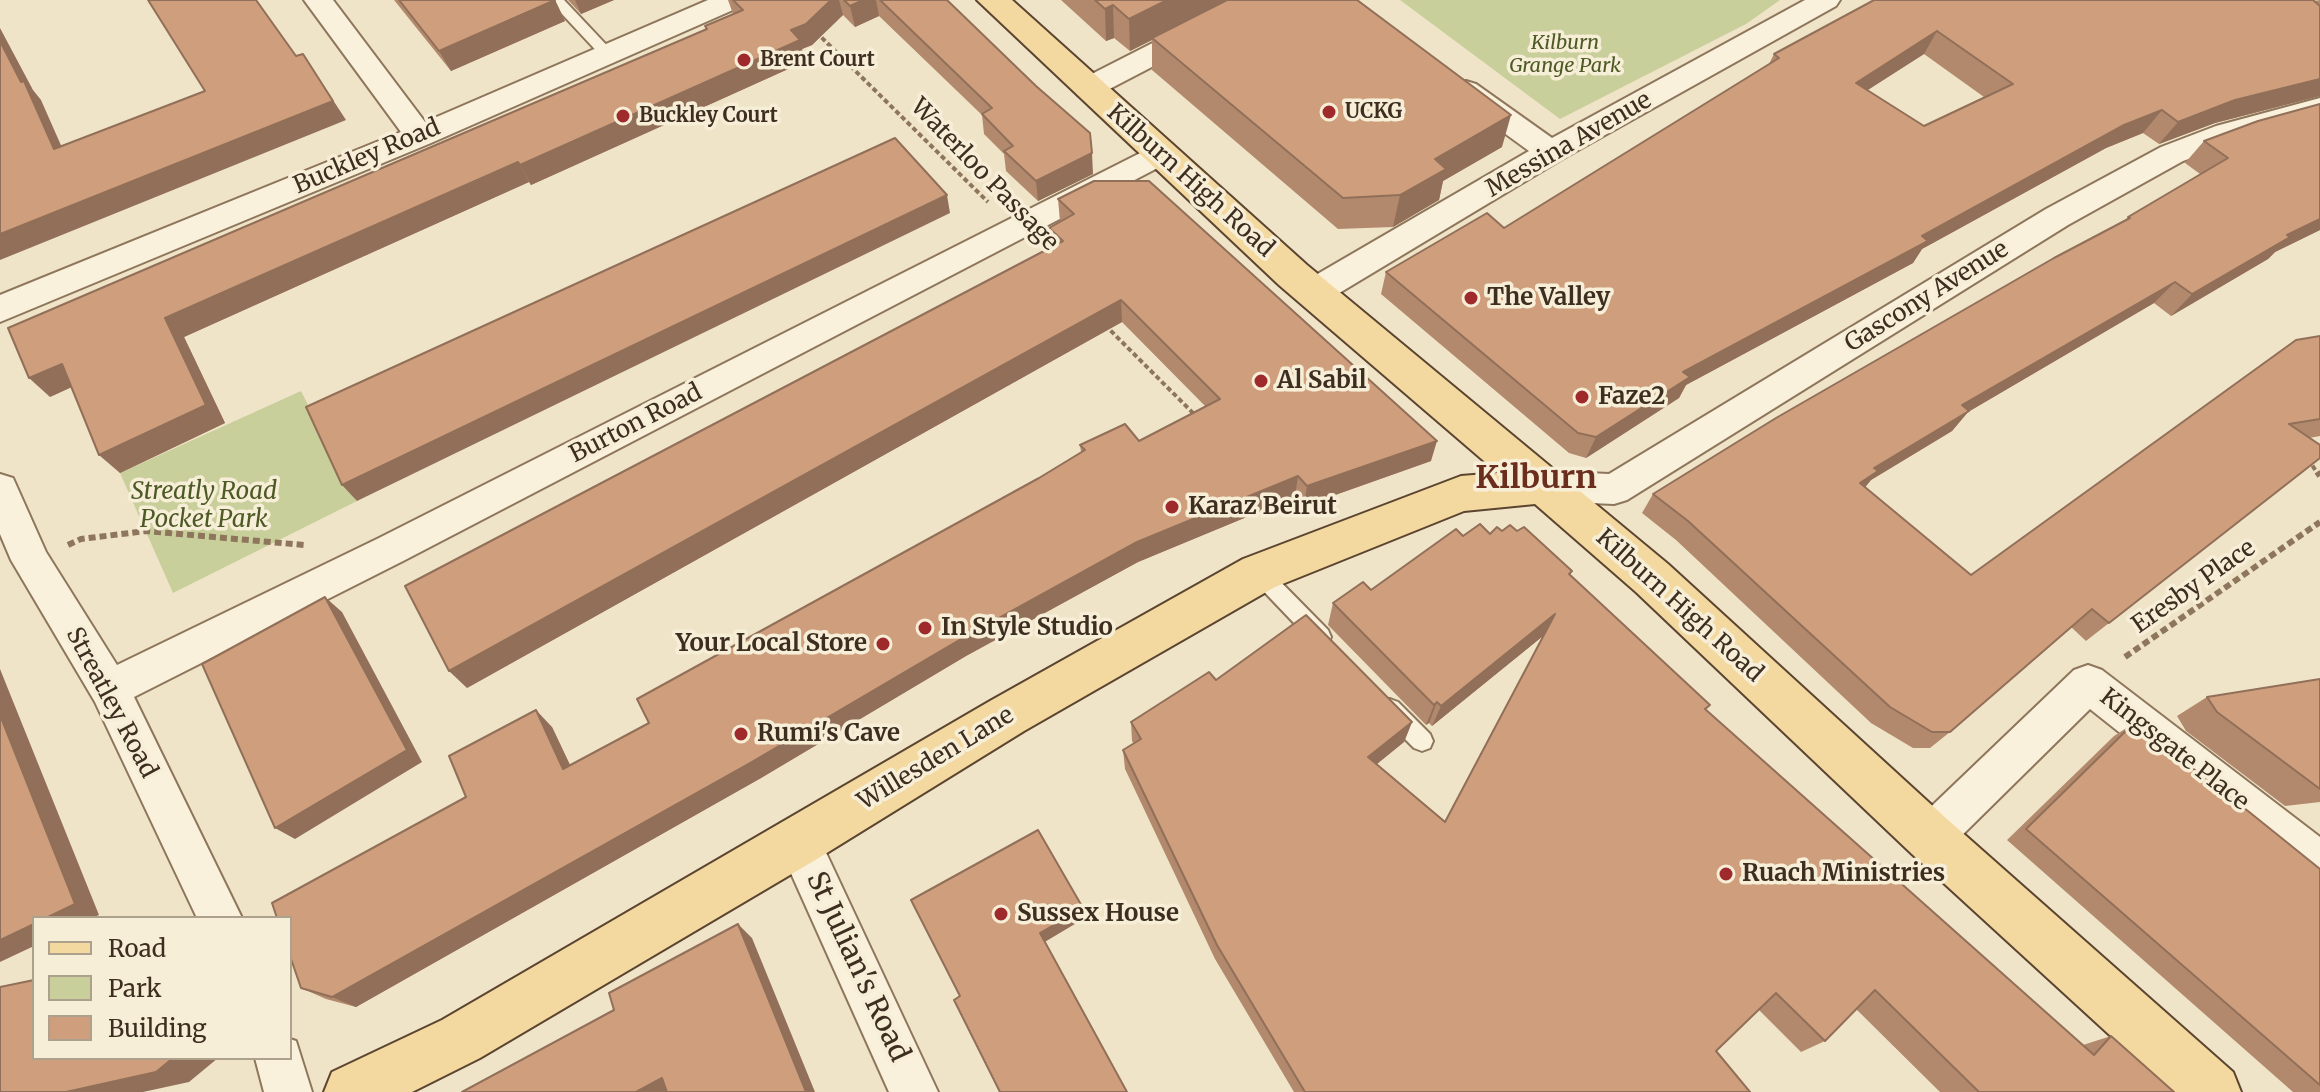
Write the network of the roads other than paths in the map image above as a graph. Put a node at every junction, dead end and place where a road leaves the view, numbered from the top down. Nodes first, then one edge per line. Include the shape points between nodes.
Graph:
1 (318, 0) edge
2 (556, 0) edge
3 (732, 0) edge
4 (993, 0) edge
5 (1259, 0) edge
6 (1826, 0) edge
7 (609, 56) junction
8 (1440, 72) edge
9 (1088, 88) junction
10 (2320, 108) edge
11 (420, 136) junction
12 (1551, 152) junction
13 (1160, 154) junction
14 (1314, 292) junction
15 (0, 309) edge
16 (1543, 486) junction
17 (0, 489) edge
18 (1259, 573) junction
19 (1335, 652) edge
20 (109, 689) junction
21 (1378, 696) edge
22 (1422, 741) dead end
23 (1930, 837) junction
24 (799, 842) junction
25 (2320, 864) edge
26 (219, 916) edge
27 (280, 1060) edge
28 (288, 1092) edge
29 (352, 1092) edge
30 (914, 1092) edge
31 (2213, 1092) edge

1 - 11 street
2 - 7 lane
3 - 7 street, Buckley Road
4 - 9 main road, Kilburn High Road
5 - 9 street
6 - 12 street, Messina Avenue
7 - 11 street, Buckley Road
8 - 12 street
9 - 13 main road, Kilburn High Road
10 - 16 street, Gascony Avenue via 2172,154 2057,217 1614,489
11 - 15 street, Buckley Road
12 - 14 street, Messina Avenue
13 - 14 main road, Kilburn High Road
13 - 20 street, Burton Road
14 - 16 main road, Kilburn High Road
16 - 18 main road, Willesden Lane via 1461,494
16 - 23 main road, Kilburn High Road via 1652,578
17 - 20 street, Streatley Road via 30,560
18 - 19 lane
18 - 24 main road, Willesden Lane
20 - 26 street, Streatley Road
21 - 22 lane
23 - 25 street, Kingsgate Place via 2088,683
23 - 31 main road, Kilburn High Road
24 - 29 main road, Willesden Lane via 461,1039
24 - 30 street, St Julian's Road
27 - 28 street

